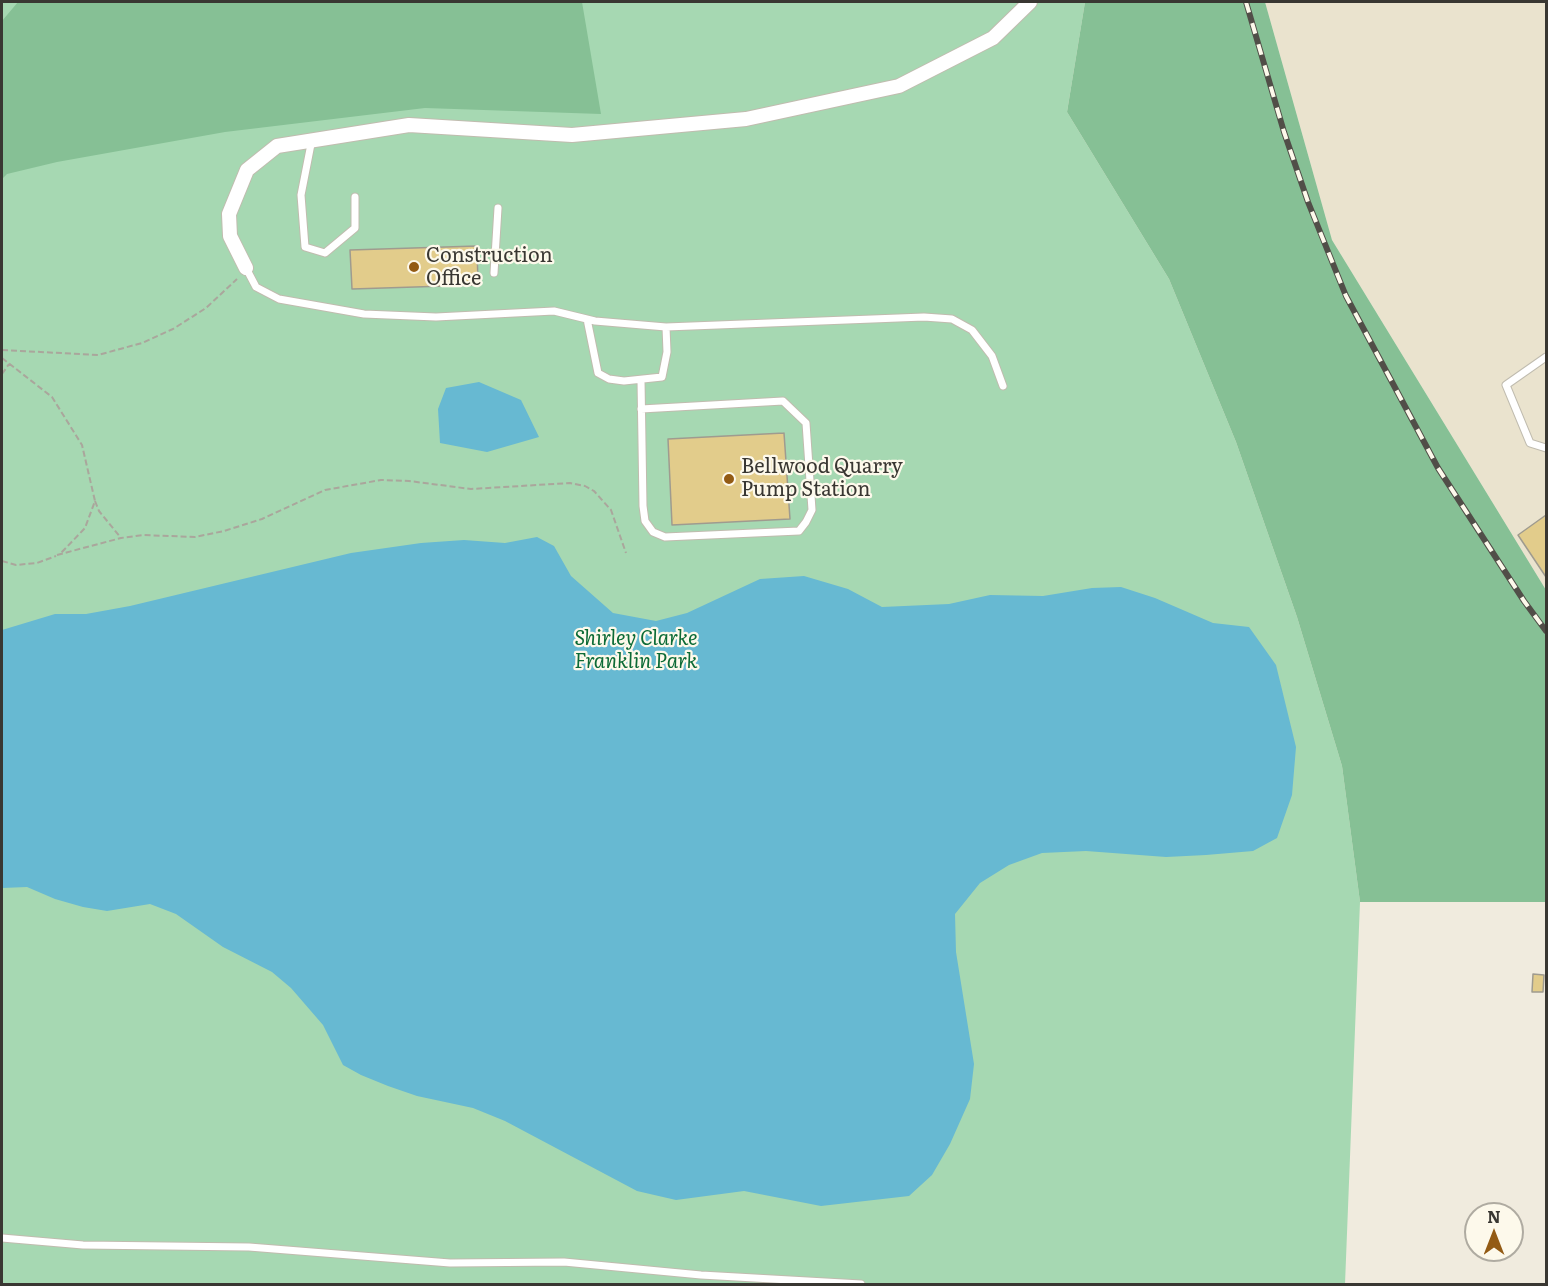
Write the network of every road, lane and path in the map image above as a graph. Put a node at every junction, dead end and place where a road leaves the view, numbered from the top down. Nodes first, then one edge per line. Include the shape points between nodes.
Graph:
1 (1030, 2) edge
2 (312, 138) junction
3 (355, 197) dead end
4 (498, 208) dead end
5 (246, 268) junction
6 (494, 273) dead end
7 (587, 319) junction
8 (666, 327) junction
9 (2, 350) edge
10 (1546, 357) edge
11 (2, 358) edge
12 (10, 363) junction
13 (2, 374) edge
14 (640, 380) junction
15 (1004, 386) dead end
16 (641, 409) junction
17 (1546, 448) edge
18 (95, 501) junction
19 (121, 538) junction
20 (626, 553) dead end
21 (57, 555) junction
22 (2, 562) edge
23 (2, 1238) edge
24 (861, 1284) edge

1 - 2 street via 993,38 899,86 746,119 572,135 409,125
2 - 3 lane via 301,195 305,247 325,253 355,228
2 - 5 street via 277,146 247,170 229,214 230,236
4 - 6 lane
5 - 7 lane via 256,287 279,298 364,315 436,317 554,311
5 - 9 path via 206,308 142,343 98,355
7 - 8 lane
7 - 14 lane via 598,373 609,379
8 - 14 lane via 662,377
8 - 15 lane via 952,319 972,330 992,356
10 - 17 lane via 1506,385 1530,443
11 - 12 path
12 - 13 path
12 - 18 path via 52,397 70,421 82,445
14 - 16 lane
16 - 16 lane via 643,506 645,521 653,532 665,537 799,531 806,522 812,510 806,423 783,402
18 - 19 path
18 - 21 path via 85,528
19 - 20 path via 195,537 224,531 351,483 410,481 471,489 570,483 594,491 611,510
19 - 21 path
21 - 22 path via 37,563
23 - 24 lane via 83,1245 249,1247 450,1263 564,1262

